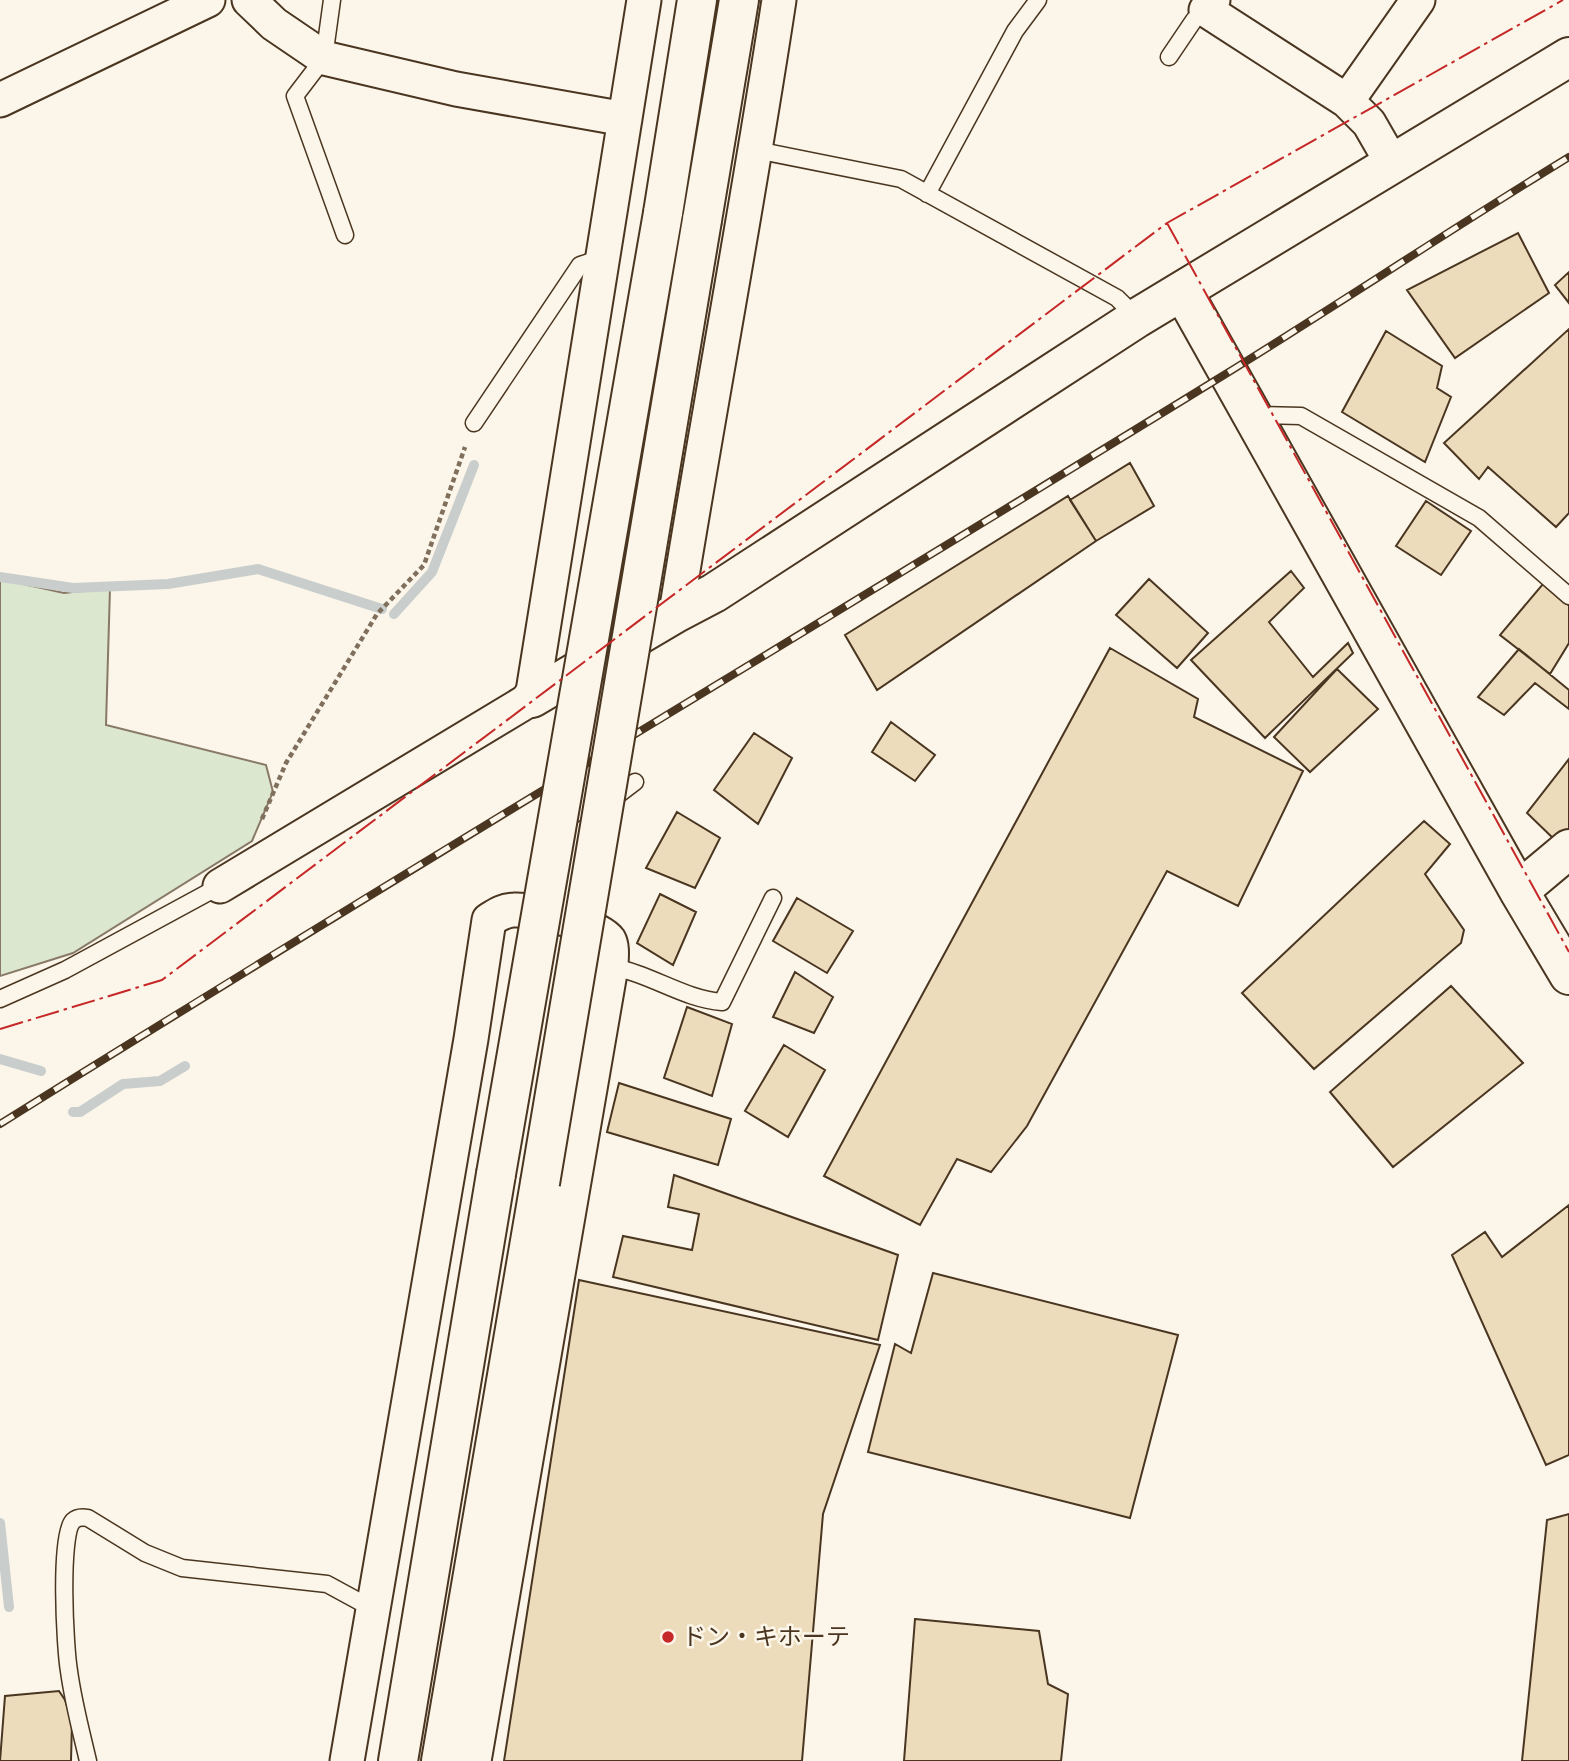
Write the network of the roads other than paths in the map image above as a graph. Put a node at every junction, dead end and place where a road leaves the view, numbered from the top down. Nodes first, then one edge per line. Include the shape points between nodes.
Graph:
1 (208, 0) edge
2 (249, 0) edge
3 (332, 0) edge
4 (644, 0) edge
5 (697, 0) edge
6 (739, 0) edge
7 (779, 0) edge
8 (1038, 0) edge
9 (1418, 0) edge
10 (1210, 5) edge
11 (1169, 57) dead end
12 (1569, 57) edge
13 (324, 58) junction
14 (0, 100) edge
15 (1347, 101) junction
16 (625, 119) junction
17 (756, 150) junction
18 (1392, 163) junction
19 (927, 194) junction
20 (345, 235) dead end
21 (601, 258) junction
22 (1184, 292) junction
23 (1137, 318) junction
24 (1254, 415) junction
25 (474, 423) road end
26 (1569, 596) edge
27 (676, 613) junction
28 (532, 698) junction
29 (635, 782) dead end
30 (1569, 849) edge
31 (220, 886) joint
32 (1519, 891) junction
33 (773, 898) dead end
34 (556, 917) junction
35 (611, 967) junction
36 (1569, 975) edge
37 (0, 999) edge
38 (556, 1187) junction
39 (373, 1609) junction
40 (88, 1761) edge
41 (347, 1761) edge
42 (398, 1761) edge
43 (440, 1761) edge
44 (474, 1761) edge

1 - 14 street
2 - 13 street via 274,24
3 - 13 lane
4 - 16 street
5 - 42 street, bridge
6 - 38 street, bridge
7 - 17 street
8 - 19 lane via 1015,31
9 - 15 street
10 - 11 lane
10 - 15 street
12 - 18 street
13 - 16 street via 456,89
13 - 20 lane via 295,96
15 - 18 street via 1369,123
16 - 21 street
17 - 19 lane via 901,179
17 - 27 street
18 - 22 street
19 - 23 lane via 1117,298
21 - 25 lane via 580,265
21 - 28 street
22 - 23 street
22 - 24 street
23 - 27 street via 726,586
24 - 26 lane via 1301,416 1479,518
24 - 32 street
27 - 28 street
28 - 31 street
29 - 34 lane via 586,819
30 - 32 street
31 - 37 lane via 65,970
32 - 36 street
33 - 35 lane via 722,1002 703,1001 632,970
34 - 35 street via 605,935 611,943
34 - 39 street via 512,910 489,920
35 - 38 street
38 - 43 street
38 - 44 street
39 - 40 lane via 327,1584 182,1568 80,1517 67,1531 64,1555 68,1667
39 - 41 street

